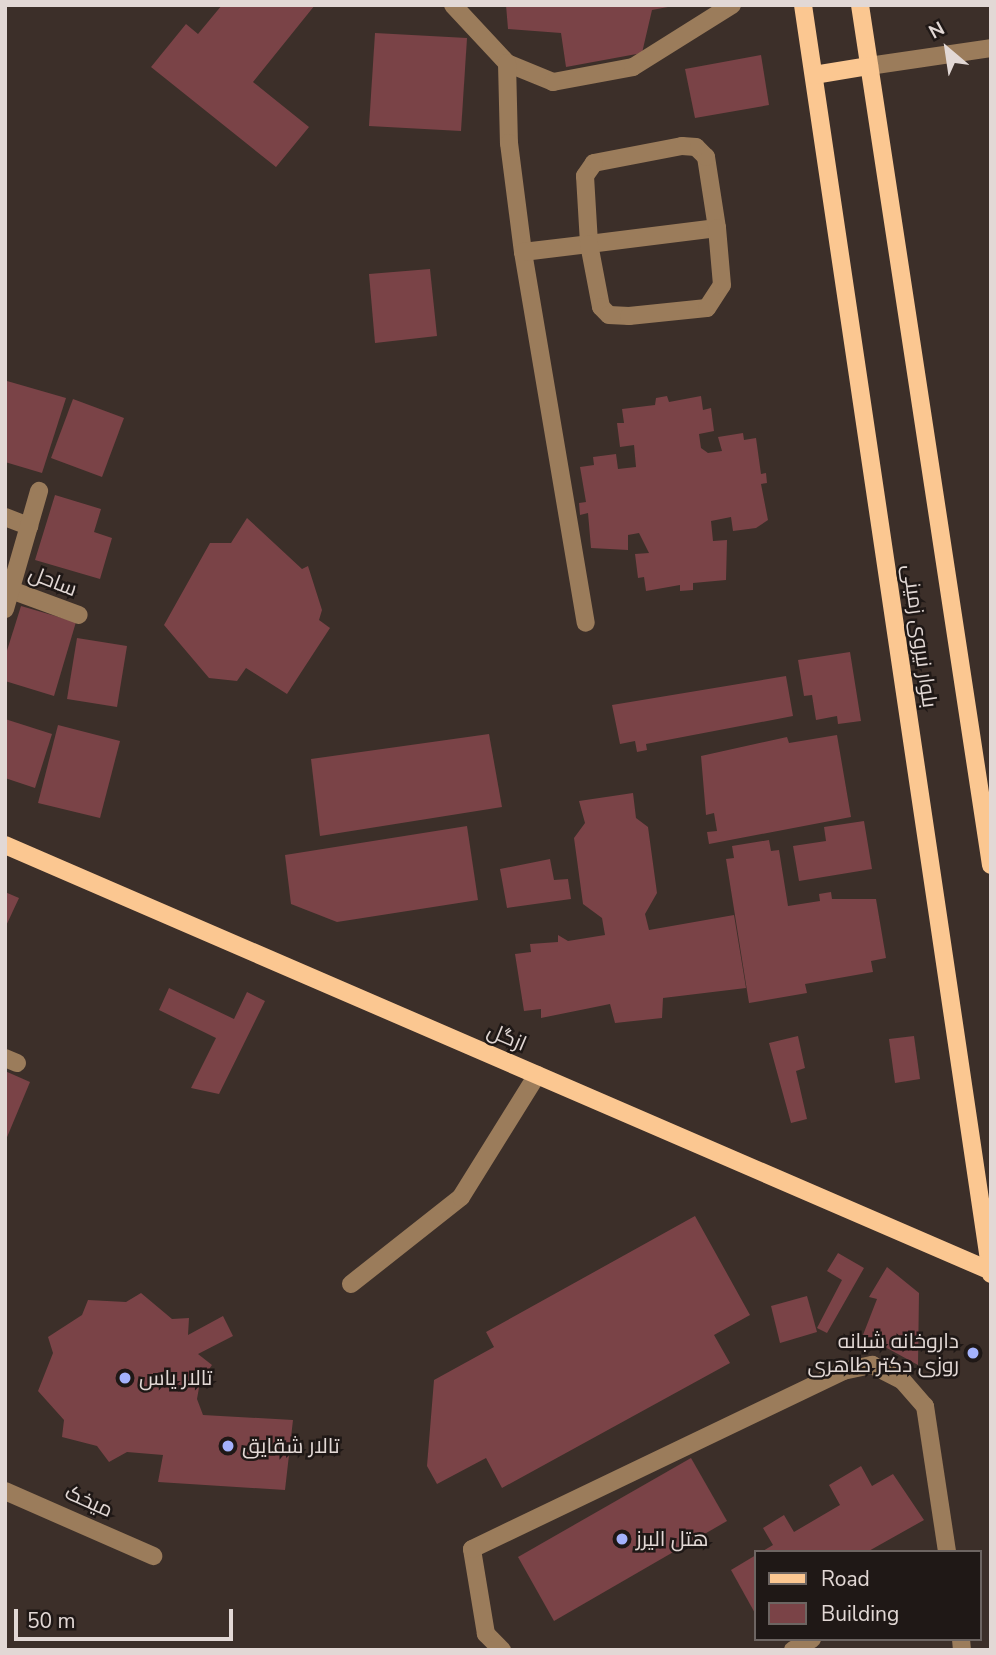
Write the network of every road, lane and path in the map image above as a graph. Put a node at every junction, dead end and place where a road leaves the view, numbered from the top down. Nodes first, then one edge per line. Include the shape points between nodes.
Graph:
1 (453, 5) edge
2 (732, 5) edge
3 (803, 5) edge
4 (860, 5) edge
5 (991, 48) edge
6 (507, 63) junction
7 (869, 66) junction
8 (814, 75) junction
9 (717, 228) junction
10 (589, 244) junction
11 (523, 252) junction
12 (39, 491) dead end
13 (5, 517) edge
14 (29, 526) junction
15 (11, 590) junction
16 (5, 609) edge
17 (79, 615) dead end
18 (586, 623) dead end
19 (5, 845) edge
20 (991, 864) edge
21 (537, 1075) junction
22 (991, 1272) edge
23 (351, 1284) dead end
24 (5, 1491) edge
25 (947, 1550) edge
26 (153, 1556) dead end
27 (809, 1641) edge
28 (502, 1650) edge
29 (793, 1650) edge

1 - 6 street
2 - 6 street via 633,67 553,82
3 - 8 main road, بلوار نیروی زمینی
4 - 7 main road, بلوار نیروی زمینی
5 - 7 street
6 - 11 street via 509,143
7 - 8 main road
7 - 20 main road, بلوار نیروی زمینی
8 - 22 main road, بلوار نیروی زمینی
9 - 10 street
9 - 10 street via 722,285 707,308 609,315 601,307
9 - 10 street via 706,157 682,146 594,163 585,176
10 - 11 street
11 - 18 street
12 - 14 street
13 - 14 street
14 - 15 street
15 - 16 street
15 - 17 street, ساحل
19 - 21 main road, ازگل
21 - 22 main road, ازگل
21 - 23 street via 461,1197
24 - 26 street, میخک
25 - 28 street via 925,1406 902,1380 872,1365 843,1371 472,1549 486,1634
27 - 29 street

